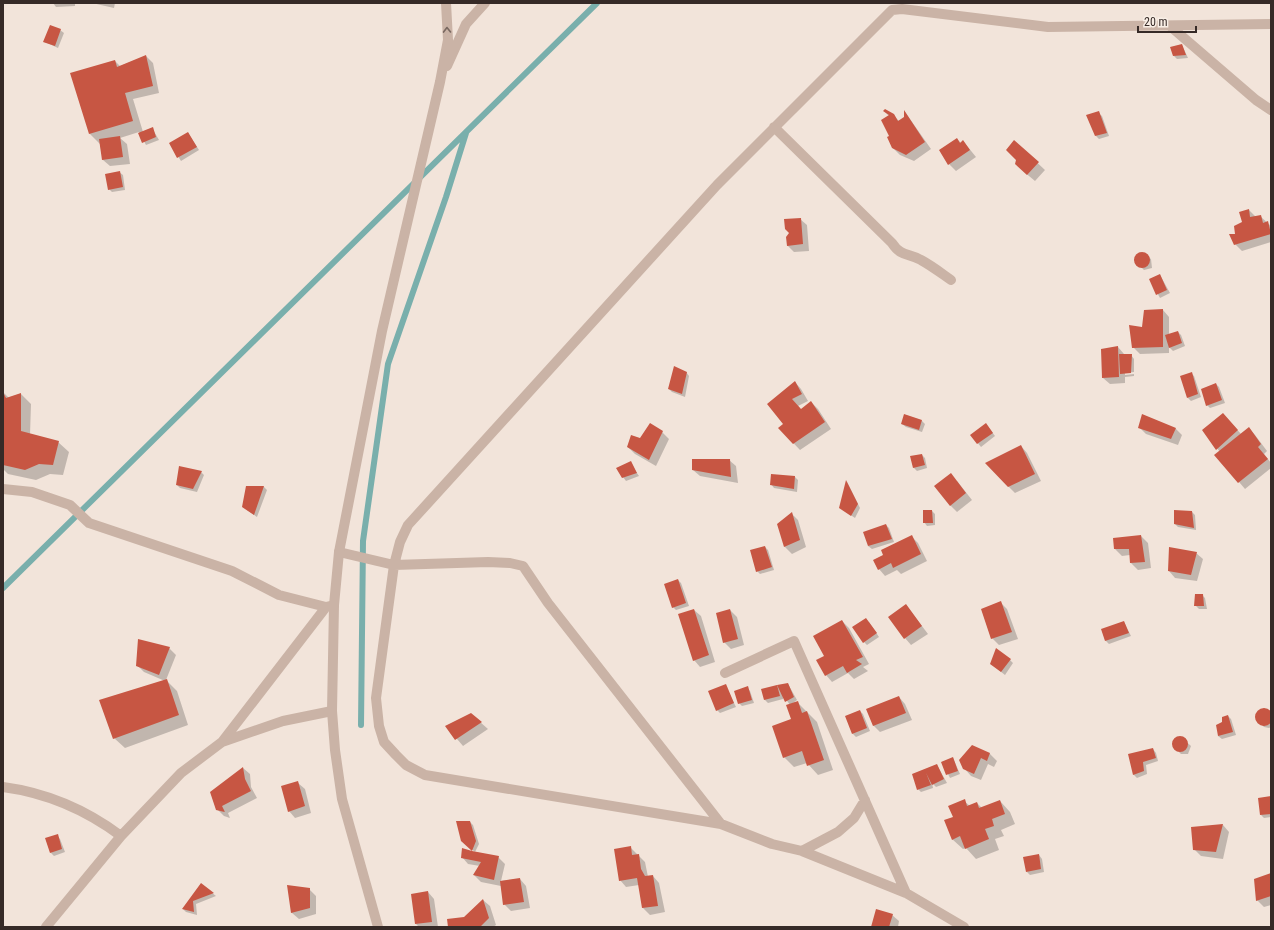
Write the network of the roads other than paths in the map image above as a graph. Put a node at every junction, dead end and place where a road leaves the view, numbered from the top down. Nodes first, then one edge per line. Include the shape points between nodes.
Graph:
1 (446, 3) edge
2 (485, 3) edge
3 (1271, 24) edge
4 (1170, 26) junction
5 (440, 82) junction
6 (1271, 110) edge
7 (774, 127) junction
8 (951, 280) dead end
9 (3, 489) edge
10 (339, 552) junction
11 (394, 565) junction
12 (330, 606) junction
13 (725, 673) dead end
14 (332, 711) junction
15 (222, 742) junction
16 (3, 787) edge
17 (865, 800) junction
18 (721, 824) junction
19 (121, 836) junction
20 (802, 851) junction
21 (906, 893) junction
22 (46, 927) edge
23 (378, 927) edge
24 (964, 927) edge

5 -> 1 street via 448,40
2 - 5 street via 466,24
3 - 4 street
4 - 6 street
4 - 7 street via 1048,27 902,9 892,10
5 - 10 street via 382,331
7 - 8 street via 897,250 920,259
7 - 11 street via 717,185 408,525
9 - 12 street via 32,492 70,505 89,523 232,571 278,595
10 - 11 street
10 - 12 street
11 - 18 street via 488,562 523,566 548,603
11 - 18 street via 376,698 379,726 384,742 406,765 425,775
12 - 14 street
12 - 15 street
13 - 17 street via 794,641
14 - 15 street via 283,721
14 - 23 street via 342,799
15 - 19 street via 181,773
16 - 19 street via 63,802 96,818
17 - 20 street via 854,818 838,832
17 - 21 street
18 - 20 street via 772,844
19 - 22 street
20 - 21 street
21 - 24 street

